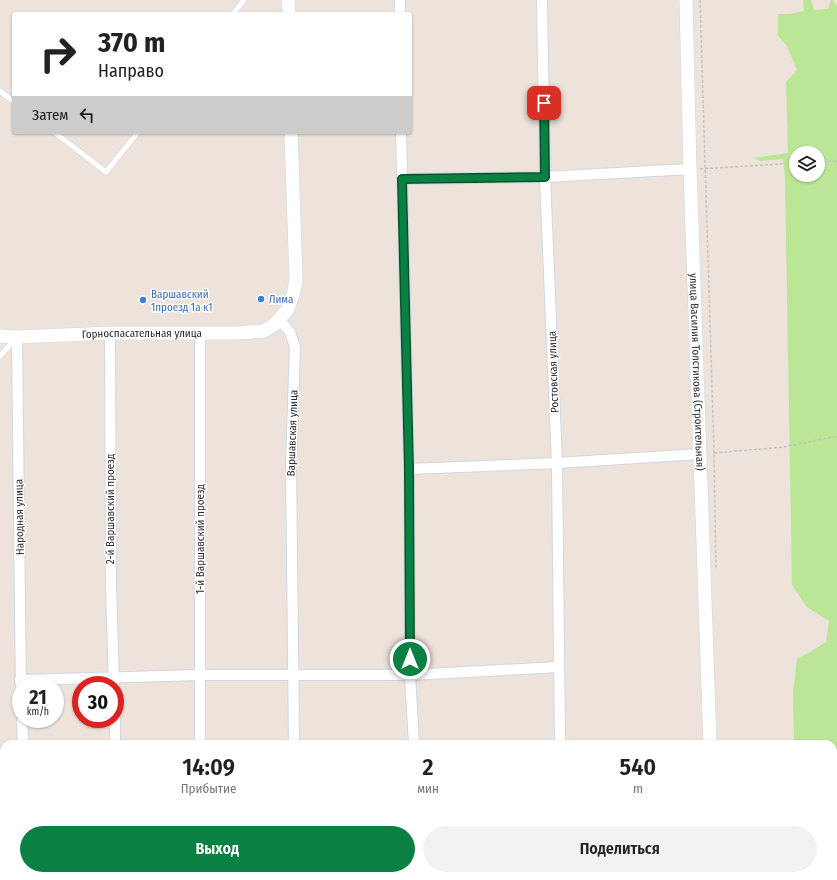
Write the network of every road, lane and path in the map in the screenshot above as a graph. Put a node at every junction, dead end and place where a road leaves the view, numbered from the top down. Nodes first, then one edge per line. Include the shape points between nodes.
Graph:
1 (244, 0) edge
2 (288, 0) edge
3 (400, 0) edge
4 (542, 0) edge
5 (686, 0) edge
6 (700, 0) edge
7 (235, 12) edge
8 (288, 12) edge
9 (400, 12) edge
10 (0, 91) edge
11 (12, 100) edge
12 (57, 134) edge
13 (136, 134) edge
14 (291, 134) edge
15 (401, 134) edge
16 (837, 161) edge
17 (825, 162) edge
18 (789, 163) edge
19 (690, 169) junction
20 (705, 169) junction
21 (545, 177) junction
22 (402, 179) junction
23 (279, 319) junction
24 (110, 333) junction
25 (200, 333) junction
26 (0, 336) edge
27 (17, 337) junction
28 (0, 356) edge
29 (837, 436) edge
30 (714, 453) junction
31 (700, 454) junction
32 (557, 463) junction
33 (409, 469) junction
34 (716, 570) dead end
35 (559, 667) junction
36 (200, 675) junction
37 (292, 675) junction
38 (410, 675) junction
39 (20, 676) edge
40 (114, 676) edge
41 (124, 680) edge
42 (22, 728) edge
43 (115, 728) edge
44 (23, 740) edge
45 (115, 740) edge
46 (200, 740) edge
47 (294, 740) edge
48 (414, 740) edge
49 (560, 740) edge
50 (710, 740) edge

1 - 7 lane
2 - 8 main road
3 - 9 street
4 - 21 street, Ростовская улица
5 - 19 main road, улица Василия Толстикова (Строительная)
6 - 20 path
10 - 11 lane
12 - 13 lane via 106,172
14 - 23 main road via 296,280 288,309
15 - 22 street
16 - 17 path
18 - 20 path
19 - 20 path
19 - 21 street
19 - 31 main road, улица Василия Толстикова (Строительная)
20 - 30 path
21 - 22 street
21 - 32 street, Ростовская улица
22 - 33 street
23 - 25 main road, Горноспасательная улица via 264,330
23 - 37 street, Варшавская улица via 290,332 295,347 291,462
24 - 25 main road, Горноспасательная улица
24 - 27 main road, Горноспасательная улица
24 - 40 street, 2-й Варшавский проезд via 110,586
25 - 36 street, 1-й Варшавский проезд
26 - 27 main road, Горноспасательная улица
27 - 28 lane
27 - 39 street, Народная улица
29 - 30 path via 784,447
30 - 34 path
31 - 32 street
31 - 50 main road, улица Василия Толстикова (Строительная)
32 - 33 street
32 - 35 street, Ростовская улица
33 - 38 street
35 - 38 street
35 - 49 street, Ростовская улица
36 - 37 street
36 - 41 street
36 - 46 street, 1-й Варшавский проезд
37 - 38 street
37 - 47 street, Варшавская улица
38 - 48 street
42 - 44 street
43 - 45 street

